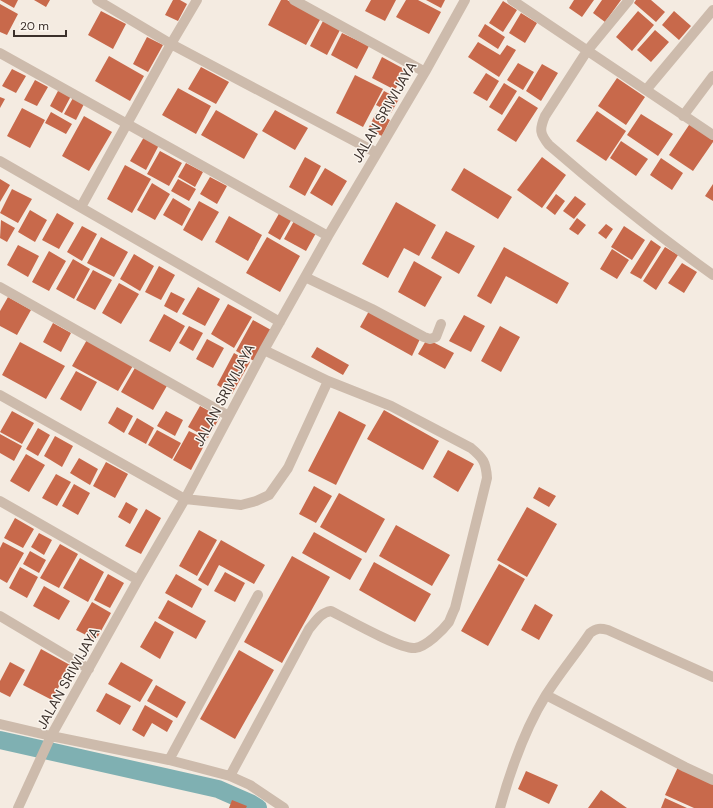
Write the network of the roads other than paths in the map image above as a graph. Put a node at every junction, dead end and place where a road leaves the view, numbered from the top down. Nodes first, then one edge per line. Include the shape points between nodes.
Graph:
1 (97, 0) edge
2 (197, 0) edge
3 (294, 0) edge
4 (465, 0) edge
5 (512, 0) edge
6 (629, 0) edge
7 (713, 10) edge
8 (171, 44) junction
9 (587, 51) junction
10 (0, 53) edge
11 (424, 72) junction
12 (713, 76) edge
13 (646, 90) junction
14 (683, 116) junction
15 (128, 123) junction
16 (713, 135) edge
17 (377, 153) junction
18 (0, 161) edge
19 (81, 207) junction
20 (328, 236) junction
21 (713, 275) edge
22 (305, 277) junction
23 (0, 287) edge
24 (280, 322) junction
25 (441, 324) dead end
26 (264, 350) junction
27 (328, 381) junction
28 (0, 395) edge
29 (229, 416) junction
30 (185, 499) junction
31 (0, 501) edge
32 (138, 580) junction
33 (258, 595) dead end
34 (0, 616) edge
35 (89, 669) junction
36 (713, 678) edge
37 (546, 695) junction
38 (0, 724) edge
39 (49, 740) junction
40 (169, 760) junction
41 (230, 776) junction
42 (713, 780) edge
43 (18, 808) edge
44 (284, 808) edge
45 (500, 808) edge

1 - 8 street
2 - 8 street
3 - 11 street
4 - 11 street, JALAN SRIWIJAYA
5 - 9 street
6 - 9 street
7 - 13 street
8 - 15 street
8 - 17 street
9 - 13 street
9 - 21 street via 545,116 542,125 543,137 598,187 661,238
10 - 15 street
11 - 17 street, JALAN SRIWIJAYA
12 - 14 street
13 - 14 street
14 - 16 street
15 - 19 street
15 - 20 street
17 - 20 street, JALAN SRIWIJAYA
18 - 19 street
19 - 24 street
20 - 22 street, JALAN SRIWIJAYA
22 - 24 street, JALAN SRIWIJAYA
22 - 25 street via 424,337 436,337
23 - 29 street
24 - 26 street, JALAN SRIWIJAYA
26 - 27 street
26 - 29 street, JALAN SRIWIJAYA
27 - 30 street via 288,468 269,495 241,505
27 - 41 street via 391,406 471,448 481,456 487,466 487,478 457,601 448,622 439,633 415,648 397,644 331,611 325,612 309,629
28 - 30 street
29 - 30 street, JALAN SRIWIJAYA
30 - 32 street, JALAN SRIWIJAYA
31 - 32 street
32 - 35 street, JALAN SRIWIJAYA
33 - 40 street
34 - 35 street
35 - 39 street, JALAN SRIWIJAYA
36 - 37 street via 601,628 590,633
37 - 42 street
37 - 45 street via 520,750
38 - 39 street
39 - 40 street
39 - 43 street, JALAN SRIWIJAYA
40 - 41 street
41 - 44 street via 250,785

